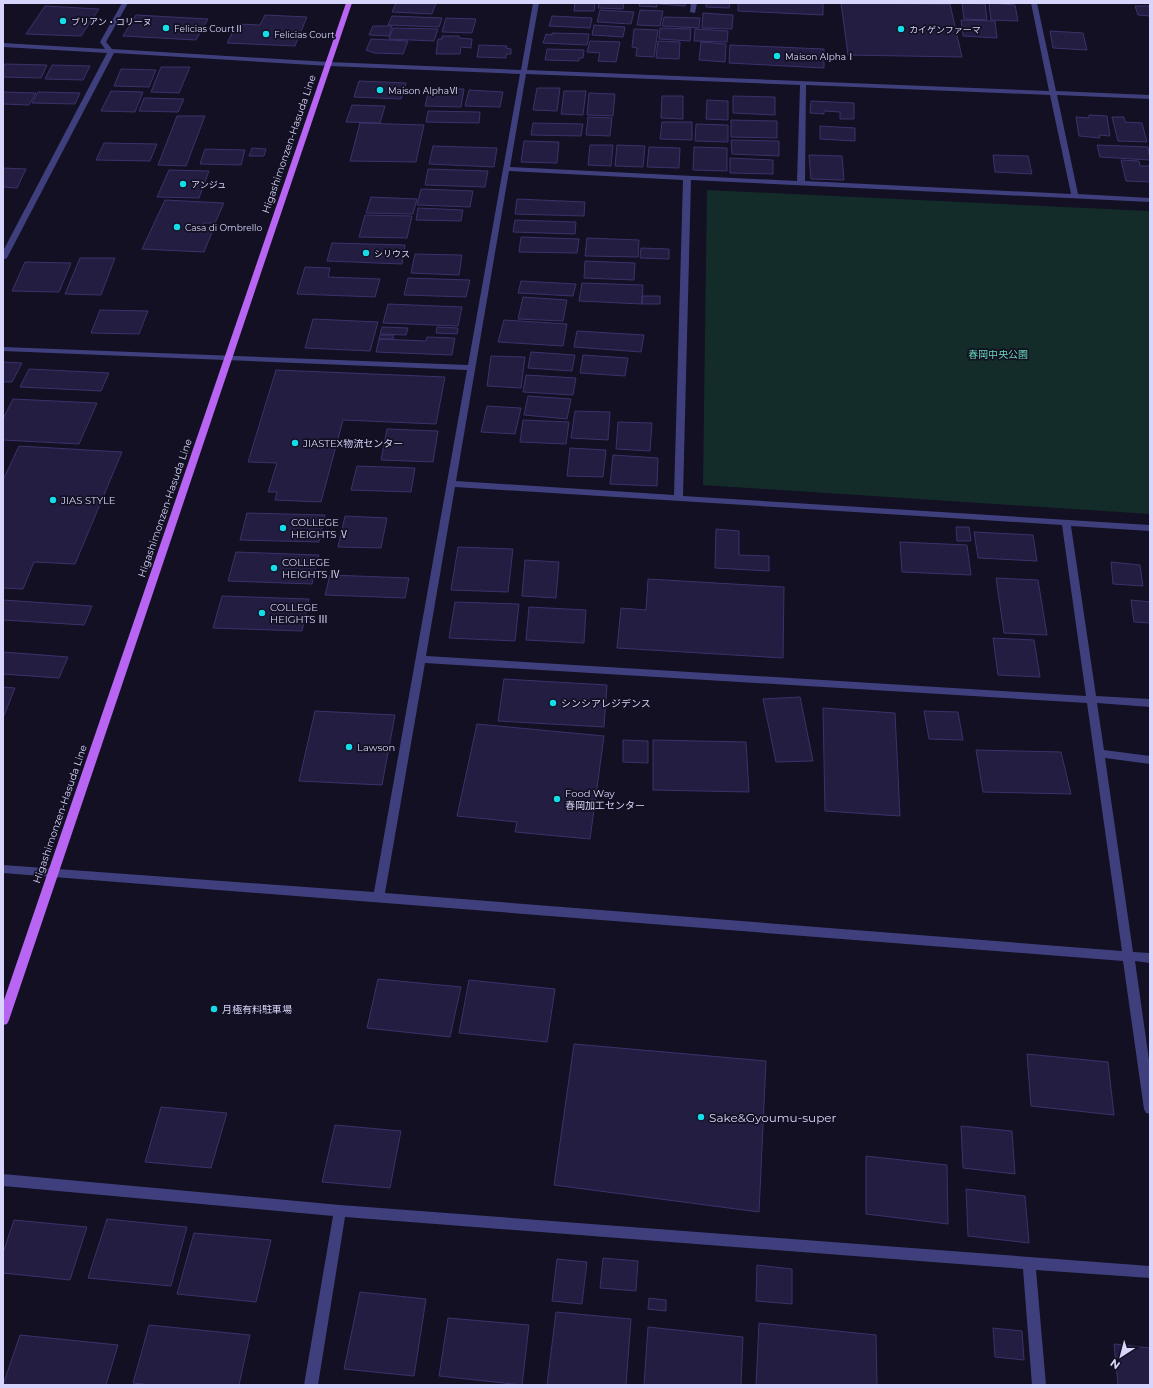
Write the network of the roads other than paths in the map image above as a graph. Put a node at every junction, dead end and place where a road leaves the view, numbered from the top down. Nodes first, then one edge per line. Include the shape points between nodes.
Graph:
1 (125, 3) edge
2 (349, 3) edge
3 (536, 3) edge
4 (694, 3) edge
5 (1034, 3) edge
6 (693, 12) dead end
7 (3, 45) edge
8 (111, 52) junction
9 (329, 64) junction
10 (523, 72) junction
11 (803, 82) junction
12 (1053, 93) junction
13 (1150, 97) edge
14 (506, 169) junction
15 (687, 178) junction
16 (801, 184) junction
17 (1075, 196) junction
18 (1150, 200) edge
19 (3, 258) edge
20 (3, 349) edge
21 (229, 357) junction
22 (471, 368) junction
23 (451, 484) junction
24 (678, 498) junction
25 (1066, 522) junction
26 (1150, 528) edge
27 (420, 659) junction
28 (1092, 699) junction
29 (1150, 703) edge
30 (1099, 753) junction
31 (1150, 760) edge
32 (3, 869) edge
33 (53, 873) junction
34 (379, 897) junction
35 (1128, 957) junction
36 (1150, 958) edge
37 (3, 1020) edge
38 (1150, 1108) edge
39 (3, 1180) edge
40 (340, 1211) junction
41 (1030, 1262) junction
42 (1150, 1272) edge
43 (311, 1385) edge
44 (1039, 1385) edge

1 - 8 street via 103,42
2 - 9 main road, Higashimonzen-Hasuda Line
3 - 10 street
4 - 6 street
5 - 12 street
7 - 8 street
8 - 9 street
8 - 19 street
9 - 10 street
9 - 21 main road, Higashimonzen-Hasuda Line
10 - 11 street
10 - 14 street
11 - 12 street
11 - 16 street
12 - 13 street
12 - 17 street
14 - 15 street
14 - 22 street
15 - 16 street
15 - 24 street
16 - 17 street
17 - 18 street
20 - 21 street
21 - 22 street
21 - 33 main road, Higashimonzen-Hasuda Line
22 - 23 street
23 - 24 street
23 - 27 street
24 - 25 street
25 - 26 street
25 - 28 street
27 - 28 street
27 - 34 street
28 - 29 street
28 - 30 street
30 - 31 street
30 - 35 street
32 - 33 street
33 - 34 street
33 - 37 main road, Higashimonzen-Hasuda Line
34 - 35 street
35 - 36 street
35 - 38 street
39 - 40 street
40 - 41 street
40 - 43 street
41 - 42 street
41 - 44 street

